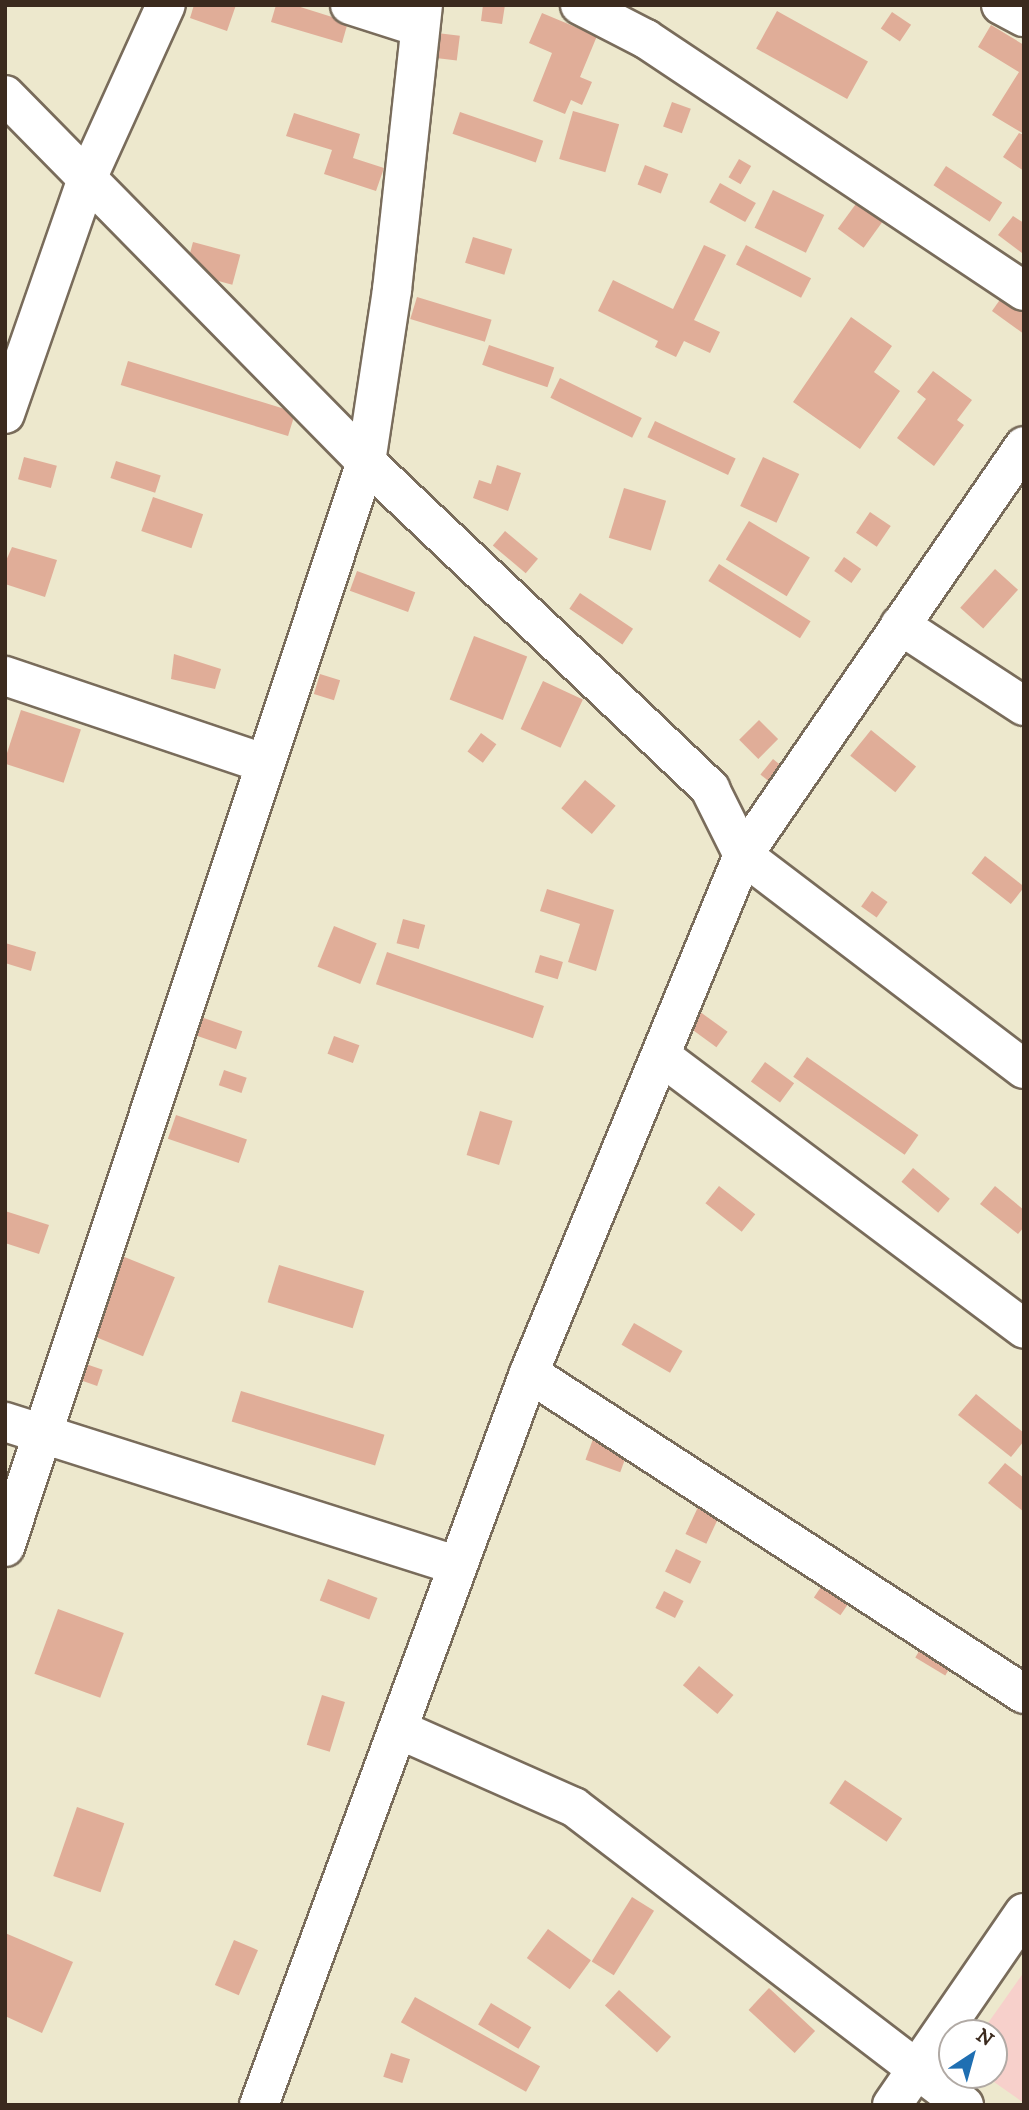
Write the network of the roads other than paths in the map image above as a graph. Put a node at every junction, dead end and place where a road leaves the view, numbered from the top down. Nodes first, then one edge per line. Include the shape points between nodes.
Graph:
1 (166, 5) edge
2 (350, 5) edge
3 (580, 5) edge
4 (1002, 5) edge
5 (421, 16) edge
6 (1024, 17) edge
7 (5, 95) edge
8 (86, 181) junction
9 (1024, 291) edge
10 (5, 414) edge
11 (1024, 446) edge
12 (366, 462) junction
13 (900, 625) junction
14 (5, 676) edge
15 (1024, 706) edge
16 (264, 763) junction
17 (743, 855) junction
18 (661, 1056) junction
19 (1024, 1069) edge
20 (1024, 1329) edge
21 (529, 1373) junction
22 (5, 1422) edge
23 (41, 1433) junction
24 (5, 1547) edge
25 (456, 1565) junction
26 (1024, 1694) edge
27 (400, 1730) junction
28 (1024, 1913) edge
29 (915, 2069) junction
30 (258, 2105) edge
31 (892, 2105) edge
32 (964, 2105) edge

1 - 8 street
2 - 5 street
3 - 9 street via 646,39
4 - 6 street
5 - 12 street via 392,290
7 - 8 street
8 - 10 street
8 - 12 street
11 - 13 street
12 - 16 street
12 - 17 street via 710,789
13 - 15 street
13 - 17 street
14 - 16 street
16 - 23 street
17 - 18 street
17 - 19 street
18 - 20 street
18 - 21 street
21 - 25 street
21 - 26 street
22 - 23 street
23 - 24 street
23 - 25 street
25 - 27 street
27 - 29 street via 574,1807
27 - 30 street
28 - 29 street
29 - 31 street
29 - 32 street

